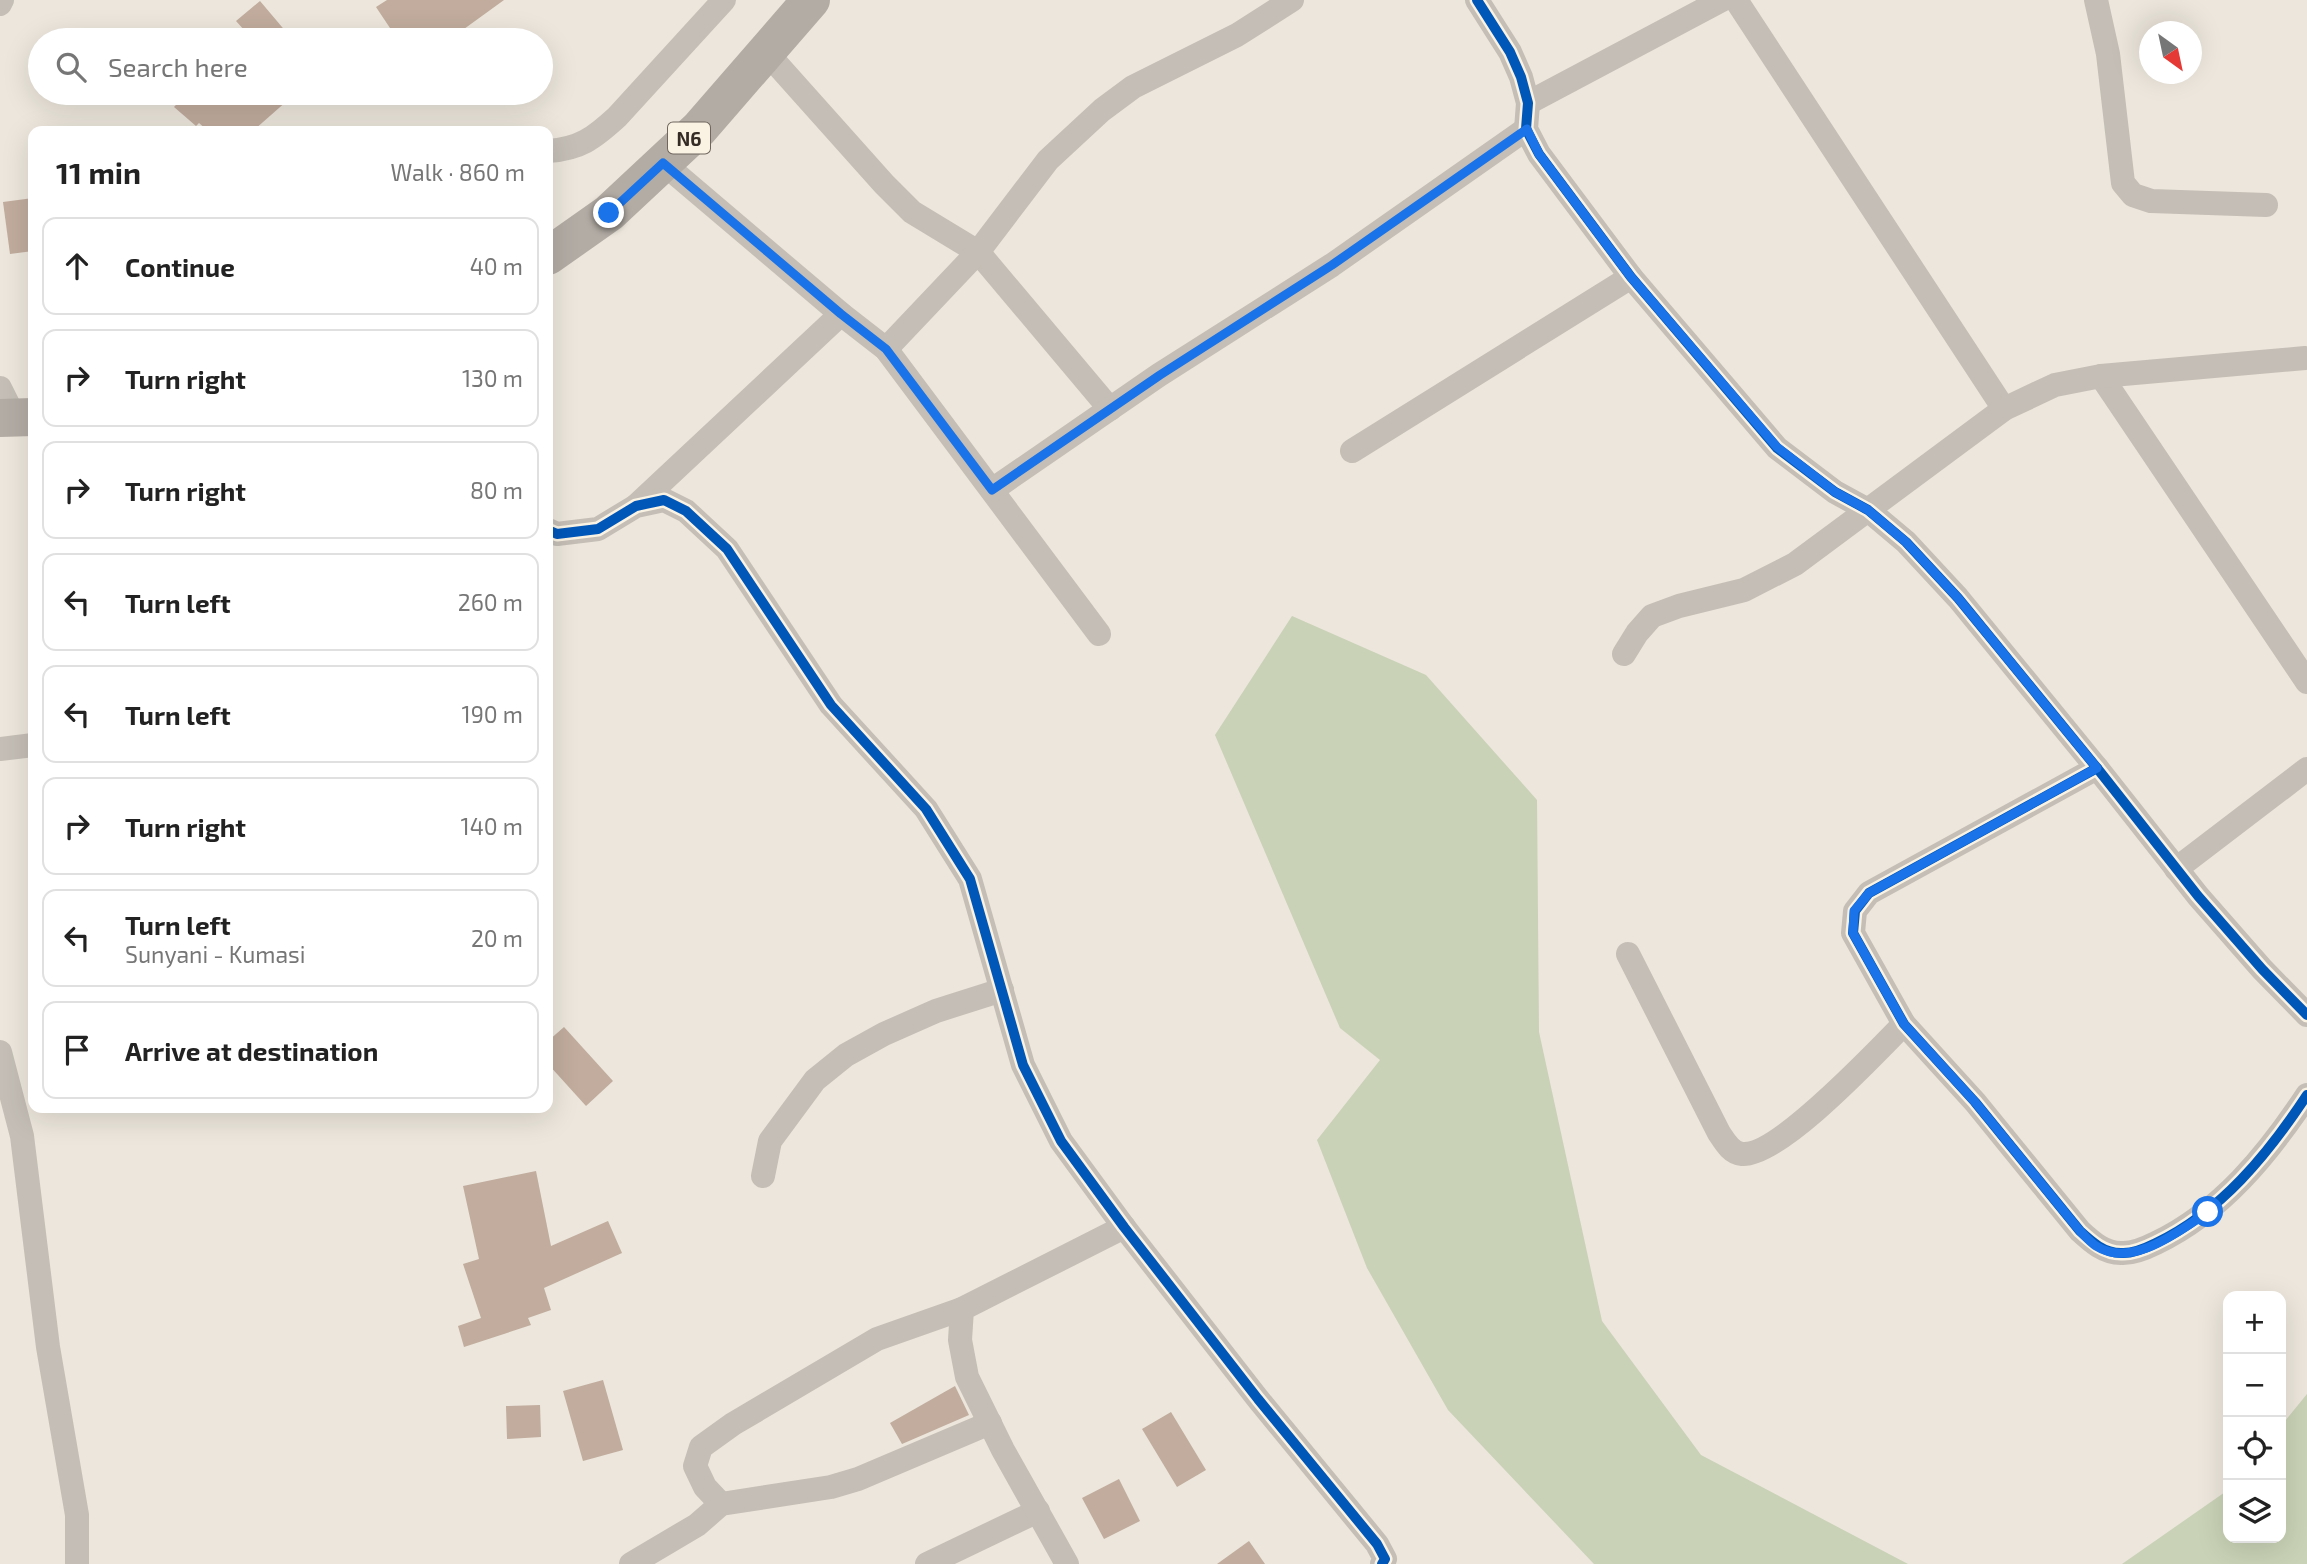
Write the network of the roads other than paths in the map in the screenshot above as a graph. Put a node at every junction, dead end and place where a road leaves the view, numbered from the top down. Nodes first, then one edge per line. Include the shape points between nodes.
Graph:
1 (724, 0) edge
2 (1292, 0) edge
3 (1477, 0) edge
4 (1722, 0) edge
5 (1736, 0) edge
6 (2096, 0) edge
7 (796, 5) edge
8 (767, 53) junction
9 (1528, 103) junction
10 (1527, 129) junction
11 (553, 151) edge
12 (663, 163) junction
13 (2266, 205) dead end
14 (553, 252) edge
15 (978, 253) junction
16 (1631, 277) junction
17 (841, 314) junction
18 (886, 349) junction
19 (2305, 358) dead end
20 (2101, 376) junction
21 (1110, 409) junction
22 (2004, 409) junction
23 (1352, 451) dead end
24 (992, 490) junction
25 (636, 506) junction
26 (1868, 510) junction
27 (553, 532) edge
28 (1098, 634) dead end
29 (1624, 654) dead end
30 (2307, 682) edge
31 (28, 746) edge
32 (0, 749) edge
33 (2097, 768) junction
34 (2307, 769) edge
35 (2176, 869) junction
36 (1628, 954) dead end
37 (1002, 990) junction
38 (2307, 1015) edge
39 (1904, 1024) junction
40 (0, 1052) edge
41 (2307, 1095) edge
42 (762, 1176) dead end
43 (1124, 1227) junction
44 (962, 1309) junction
45 (990, 1423) junction
46 (721, 1504) junction
47 (1038, 1511) junction
48 (77, 1564) edge
49 (631, 1564) edge
50 (927, 1564) edge
51 (1067, 1564) edge
52 (1382, 1564) edge

1 - 11 street via 598,134 569,150
2 - 15 street via 1237,35 1133,87 1102,110 1048,160
3 - 9 street via 1510,52
4 - 9 street
5 - 22 street
6 - 13 street via 2108,54 2123,183 2133,195 2151,201
7 - 8 main road, N6
8 - 12 main road, N6
8 - 15 street via 912,212
9 - 10 street
10 - 16 street via 1539,154
10 - 21 street via 1332,265
12 - 14 main road, N6 via 609,213
12 - 17 street
15 - 18 street
15 - 21 street
16 - 23 street
16 - 26 street via 1777,447 1835,492
17 - 18 street
17 - 25 street
18 - 24 street
19 - 20 street
20 - 22 street via 2055,385
20 - 30 street
21 - 24 street
22 - 26 street
24 - 28 street
25 - 27 street via 598,529
25 - 37 street via 664,500 686,511 727,549 831,705 926,809 970,879
26 - 29 street via 1795,564 1744,590 1652,616
26 - 33 street via 1906,542 1958,598
31 - 32 street
33 - 35 street
33 - 39 street via 1869,893 1854,911 1853,933
34 - 35 street
35 - 38 street
36 - 39 street via 1719,1133 1730,1149 1744,1154 1784,1136 1833,1096
37 - 42 street via 936,1011 846,1055 815,1080 770,1141
37 - 43 street via 1023,1065 1061,1141
39 - 41 street via 1975,1102 2080,1231 2098,1247 2120,1254 2170,1237 2208,1212 2281,1134
40 - 48 street via 22,1136 48,1347 77,1515
43 - 44 street
43 - 52 street via 1377,1544 1385,1559
44 - 45 street via 960,1340 967,1377
44 - 46 street via 877,1339 701,1447 695,1466 705,1487
45 - 46 street via 858,1479
45 - 47 street
46 - 49 street via 697,1525
47 - 50 street
47 - 51 street

